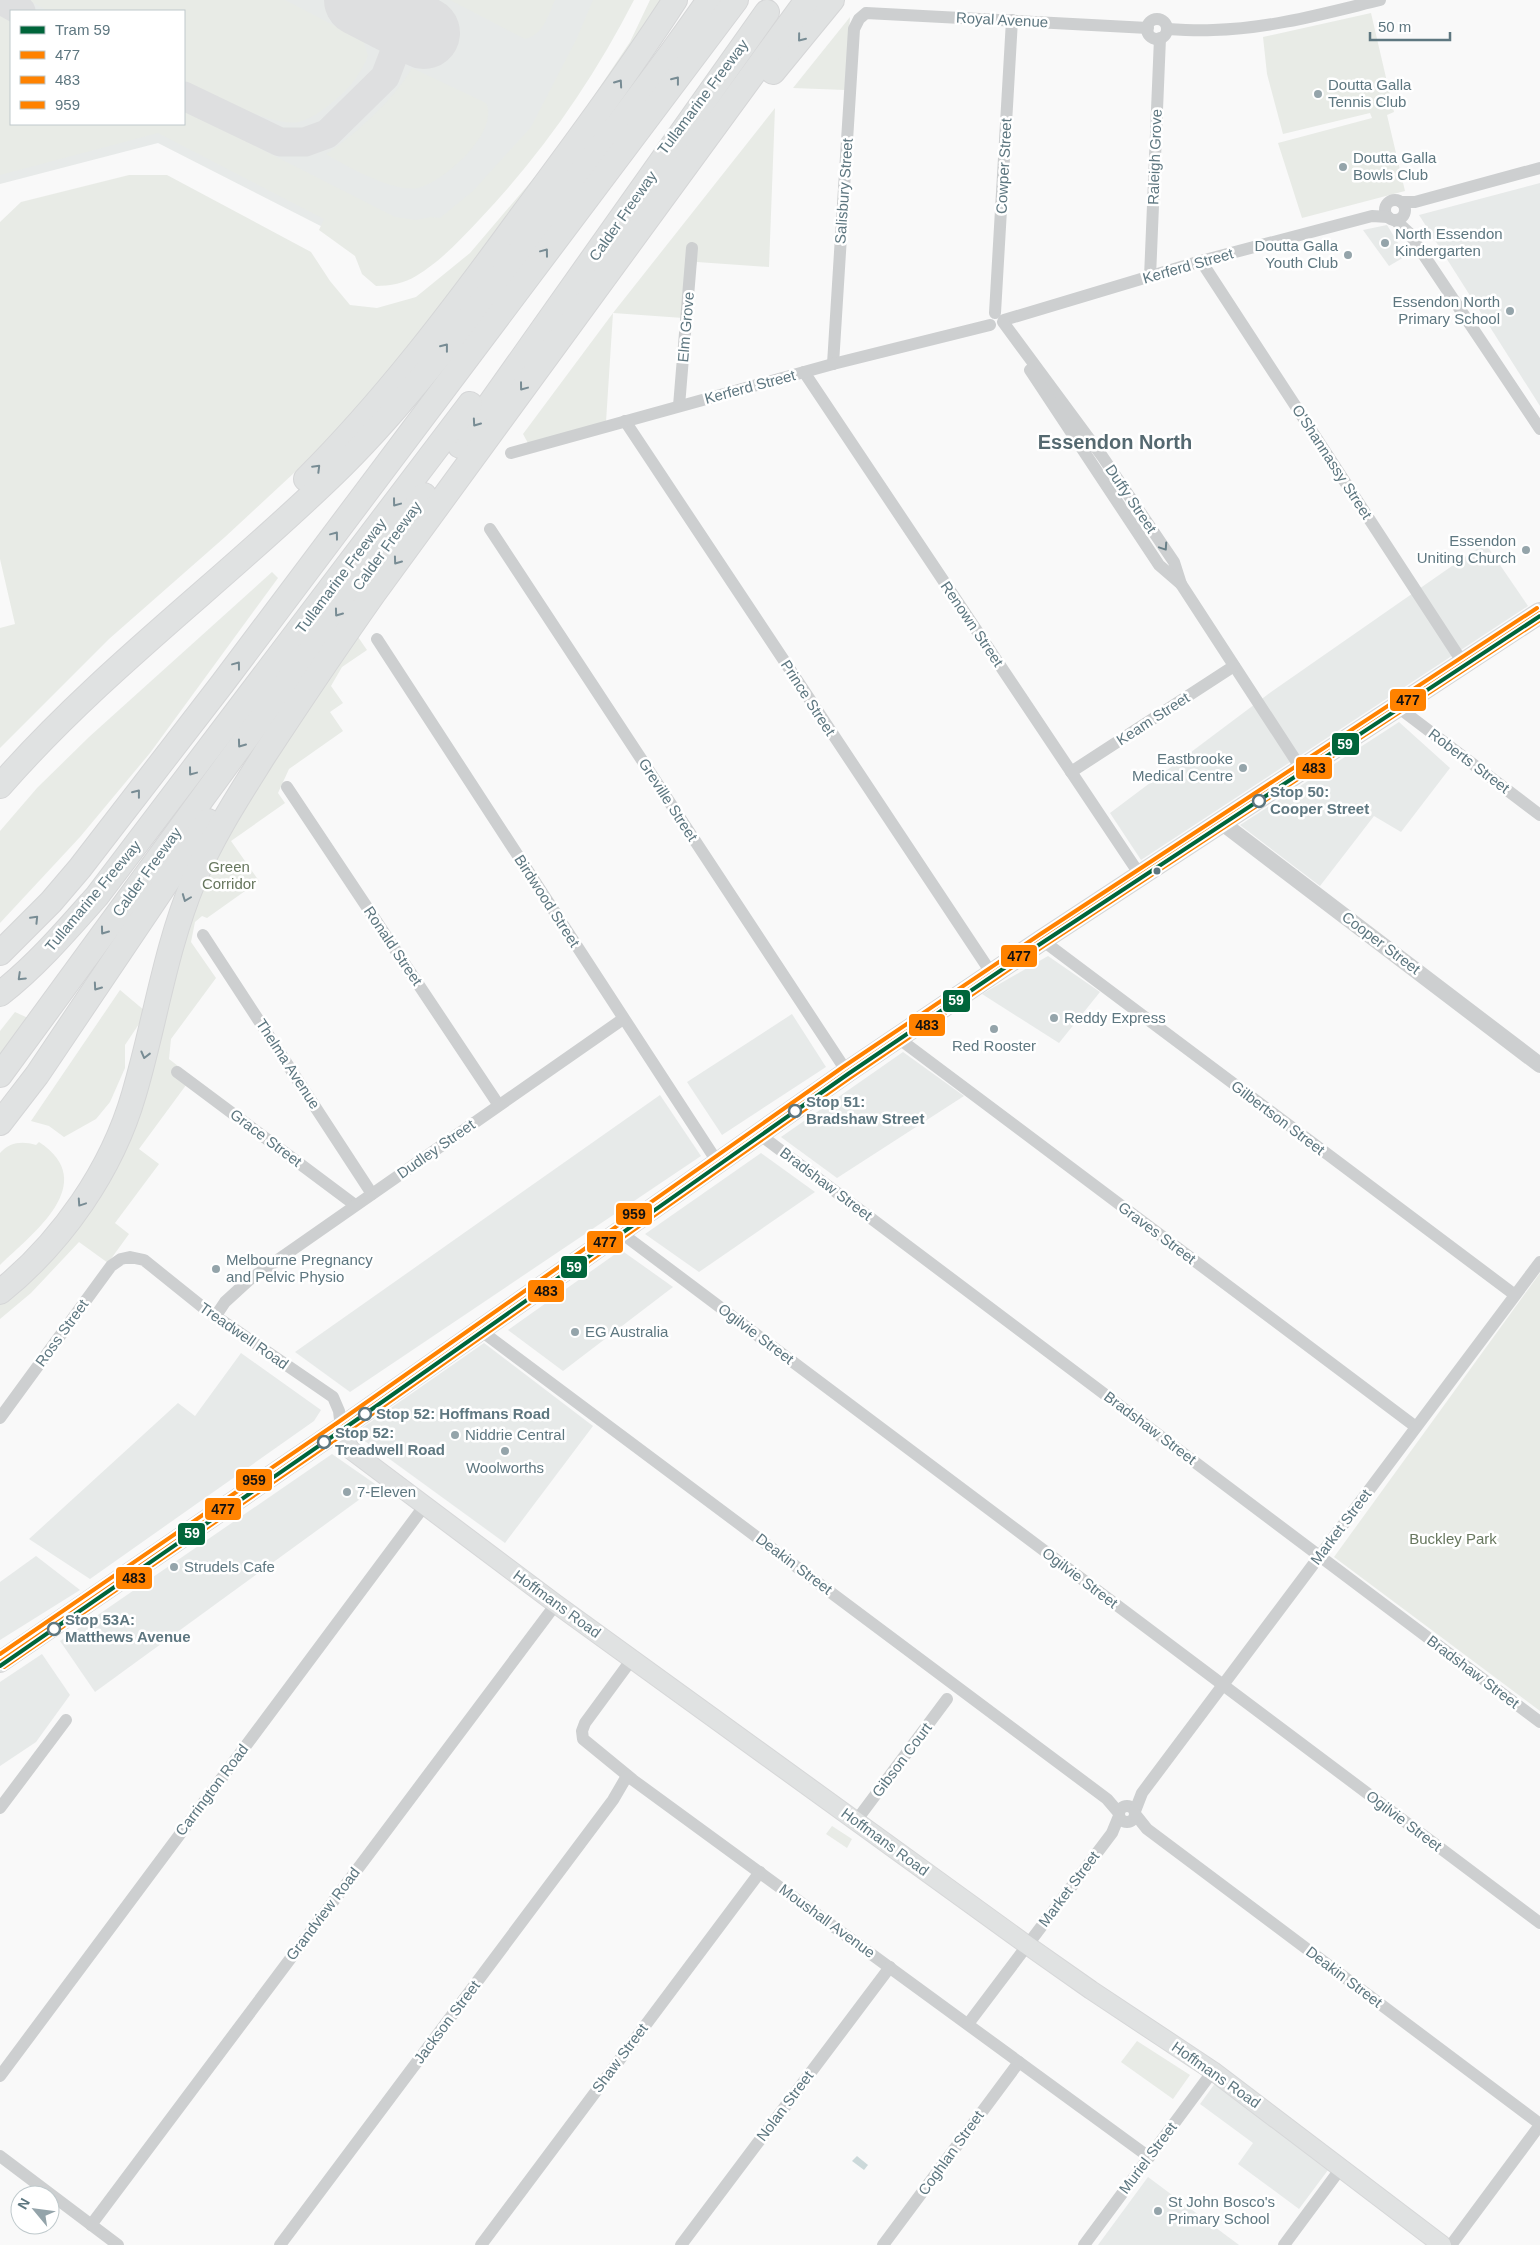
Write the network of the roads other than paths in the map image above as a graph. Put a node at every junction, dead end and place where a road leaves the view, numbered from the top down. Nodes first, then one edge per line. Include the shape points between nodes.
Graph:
1 (676, 0) edge
2 (708, 0) edge
3 (736, 0) edge
4 (807, 0) edge
5 (832, 0) edge
6 (1380, 0) edge
7 (771, 6) edge
8 (859, 19) joint
9 (1012, 20) junction
10 (1163, 34) junction
11 (1540, 168) edge
12 (1399, 210) junction
13 (692, 248) dead end
14 (1201, 261) junction
15 (476, 277) junction
16 (1150, 277) junction
17 (516, 291) junction
18 (998, 322) junction
19 (552, 348) junction
20 (834, 364) junction
21 (804, 372) junction
22 (679, 406) junction
23 (625, 421) junction
24 (1540, 429) edge
25 (511, 453) dead end
26 (490, 529) dead end
27 (1540, 613) edge
28 (377, 639) dead end
29 (1463, 664) junction
30 (1234, 666) junction
31 (306, 690) junction
32 (1399, 705) junction
33 (0, 764) edge
34 (1302, 770) junction
35 (1071, 772) junction
36 (0, 786) edge
37 (287, 787) dead end
38 (0, 798) edge
39 (1540, 815) edge
40 (1222, 822) junction
41 (1140, 875) junction
42 (203, 935) dead end
43 (1042, 940) junction
44 (0, 953) edge
45 (992, 974) junction
46 (0, 994) edge
47 (623, 1019) junction
48 (898, 1038) junction
49 (1540, 1064) edge
50 (177, 1072) dead end
51 (847, 1072) junction
52 (0, 1075) edge
53 (498, 1104) junction
54 (0, 1123) edge
55 (760, 1134) junction
56 (718, 1163) junction
57 (372, 1194) junction
58 (355, 1205) junction
59 (620, 1232) junction
60 (130, 1257) joint
61 (1540, 1262) edge
62 (0, 1292) edge
63 (1515, 1295) junction
64 (210, 1313) junction
65 (480, 1330) junction
66 (0, 1418) edge
67 (1416, 1427) junction
68 (341, 1428) junction
69 (425, 1505) junction
70 (1319, 1556) junction
71 (556, 1604) junction
72 (632, 1659) junction
73 (0, 1662) edge
74 (1222, 1685) junction
75 (947, 1699) dead end
76 (66, 1720) dead end
77 (1540, 1722) edge
78 (630, 1778) junction
79 (0, 1808) edge
80 (1127, 1814) junction
81 (856, 1821) junction
82 (760, 1872) junction
83 (1540, 1923) edge
84 (1027, 1945) junction
85 (890, 1967) junction
86 (968, 2024) junction
87 (1019, 2062) junction
88 (1213, 2071) junction
89 (0, 2076) edge
90 (1540, 2125) edge
91 (0, 2156) edge
92 (1149, 2157) junction
93 (1341, 2168) junction
94 (91, 2225) junction
95 (118, 2245) edge
96 (280, 2245) edge
97 (481, 2245) edge
98 (681, 2245) edge
99 (883, 2245) edge
100 (1084, 2245) edge
101 (1284, 2245) edge
102 (1442, 2245) edge
103 (1451, 2245) edge

15 -> 1 highway via 595,117
2 - 15 highway via 626,102
36 -> 2 highway via 61,722 291,515 395,409 564,194
17 -> 3 highway, Tullamarine Freeway
4 - 19 highway
5 -> 19 highway
6 - 10 street via 1266,25
7 -> 46 highway, Tullamarine Freeway via 133,851 58,939
7 -> 52 highway, Calder Freeway via 439,475
8 - 9 street, Royal Avenue via 866,13
8 - 20 street, Salisbury Street via 854,29
9 - 10 street, Royal Avenue via 1148,28 1156,19 1164,22
9 - 18 street, Cowper Street
10 - 16 street, Raleigh Grove
11 - 12 street, Kerferd Street
12 - 14 street, Kerferd Street
12 - 24 street via 1409,233
13 - 22 street, Elm Grove
14 - 16 street, Kerferd Street
14 - 29 street, O'Shannassy Street
33 -> 15 highway via 252,532 330,455 382,398
16 - 18 street, Kerferd Street
17 - 38 highway via 358,469
44 -> 17 highway, Tullamarine Freeway via 80,868 319,557
18 - 20 street, Kerferd Street
18 - 30 street, Duffy Street via 1174,562 1181,584
19 -> 31 highway
20 - 21 street, Kerferd Street
21 - 22 street, Kerferd Street
21 - 35 street, Renown Street
22 - 23 street, Kerferd Street
23 - 25 street, Kerferd Street
23 - 45 street, Prince Street
26 - 51 street, Greville Street
27 - 29 main road
28 - 47 street, Birdwood Street
29 - 32 main road
30 - 34 street, Duffy Street
30 - 35 street, Keam Street
31 -> 54 highway via 202,831 37,1075
31 -> 62 highway via 234,803 194,880 171,946 134,1096 111,1152 91,1188 59,1232
32 - 34 main road
32 - 39 street, Roberts Street
34 - 40 main road
35 - 41 street, Renown Street
37 - 53 street, Ronald Street
40 - 41 main road
40 - 49 street, Cooper Street
41 - 43 main road
42 - 57 street, Thelma Avenue
43 - 45 main road
43 - 63 street, Gilbertson Street
45 - 48 main road
47 - 53 street, Dudley Street
47 - 56 street, Birdwood Street
48 - 51 main road
48 - 67 street, Graves Street
50 - 58 street, Grace Street
51 - 55 main road
53 - 57 street, Dudley Street
55 - 56 main road
55 - 70 street, Bradshaw Street
56 - 59 main road
57 - 58 street, Dudley Street
58 - 64 street, Dudley Street via 249,1280
59 - 65 main road
59 - 74 street, Ogilvie Street
60 - 64 street, Treadwell Road via 144,1260
60 - 66 street, Ross Street via 111,1266
61 - 63 street, Market Street
63 - 67 street, Market Street
64 - 68 street, Treadwell Road via 333,1398 340,1410
65 - 68 main road
65 - 80 street, Deakin Street
67 - 70 street, Market Street
68 - 69 main road, Hoffmans Road via 351,1450
68 - 73 main road
69 - 71 main road, Hoffmans Road
69 - 89 street, Carrington Road
70 - 74 street, Market Street
70 - 77 street, Bradshaw Street
71 - 72 main road, Hoffmans Road
71 - 94 street, Grandview Road
72 - 78 street, Moushall Avenue via 582,1731 583,1739 591,1747
72 - 81 main road, Hoffmans Road
74 - 80 street, Market Street
74 - 83 street, Ogilvie Street
75 - 81 street, Gibson Court
76 - 79 street
78 - 82 street, Moushall Avenue
78 - 96 street, Jackson Street
80 - 84 street, Market Street
80 - 90 street, Deakin Street
81 - 84 main road, Hoffmans Road
82 - 85 street, Moushall Avenue
82 - 97 street, Shaw Street
84 - 86 street, Market Street
84 - 88 main road, Hoffmans Road
85 - 86 street, Moushall Avenue
85 - 98 street, Nolan Street
86 - 87 street, Moushall Avenue
87 - 92 street, Moushall Avenue
87 - 99 street, Coghlan Street
88 - 92 street, Muriel Street
88 - 93 main road, Hoffmans Road
90 - 103 street
91 - 94 street
92 - 100 street, Muriel Street
93 - 101 street
93 - 102 main road, Hoffmans Road
94 - 95 street

